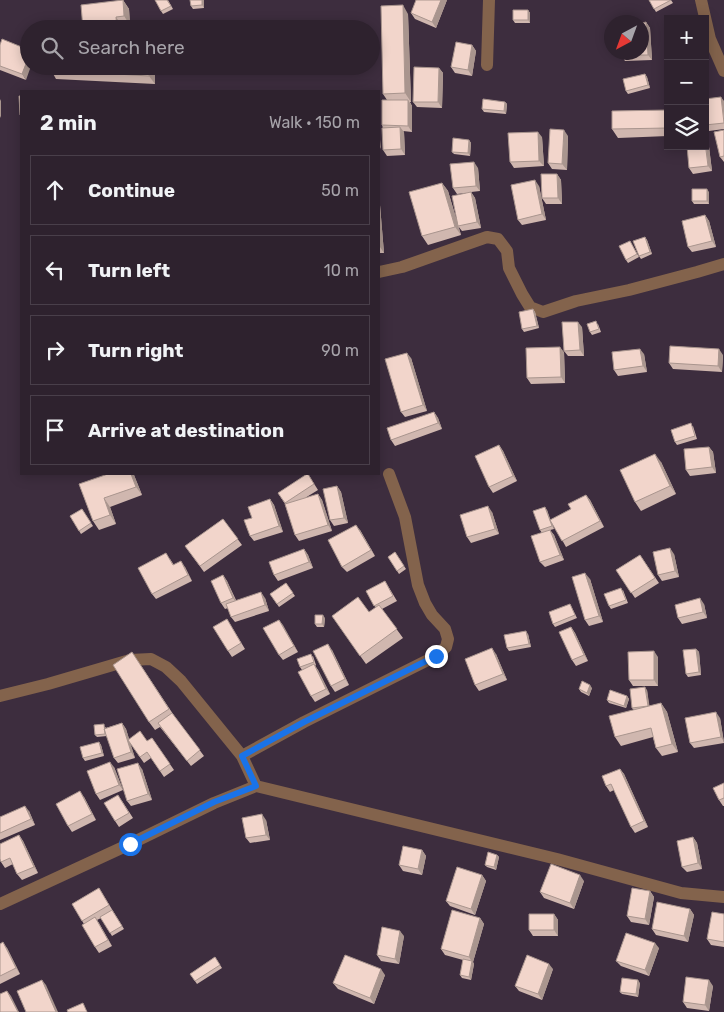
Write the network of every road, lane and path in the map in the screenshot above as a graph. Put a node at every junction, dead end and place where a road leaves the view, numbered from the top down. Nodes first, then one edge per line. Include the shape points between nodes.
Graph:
1 (489, 0) edge
2 (701, 0) edge
3 (487, 65) dead end
4 (724, 71) edge
5 (724, 264) edge
6 (380, 272) edge
7 (390, 474) dead end
8 (0, 696) edge
9 (242, 756) junction
10 (256, 786) junction
11 (724, 897) edge
12 (0, 904) edge

1 - 3 street
2 - 4 street via 710,39
5 - 6 street via 543,312 530,307 509,268 507,251 498,239 487,237
7 - 9 street via 405,517 418,585 432,615 445,630 446,647 436,656
8 - 9 street via 130,660 151,659 181,681
9 - 10 street
10 - 11 street via 681,892
10 - 12 street via 214,802

